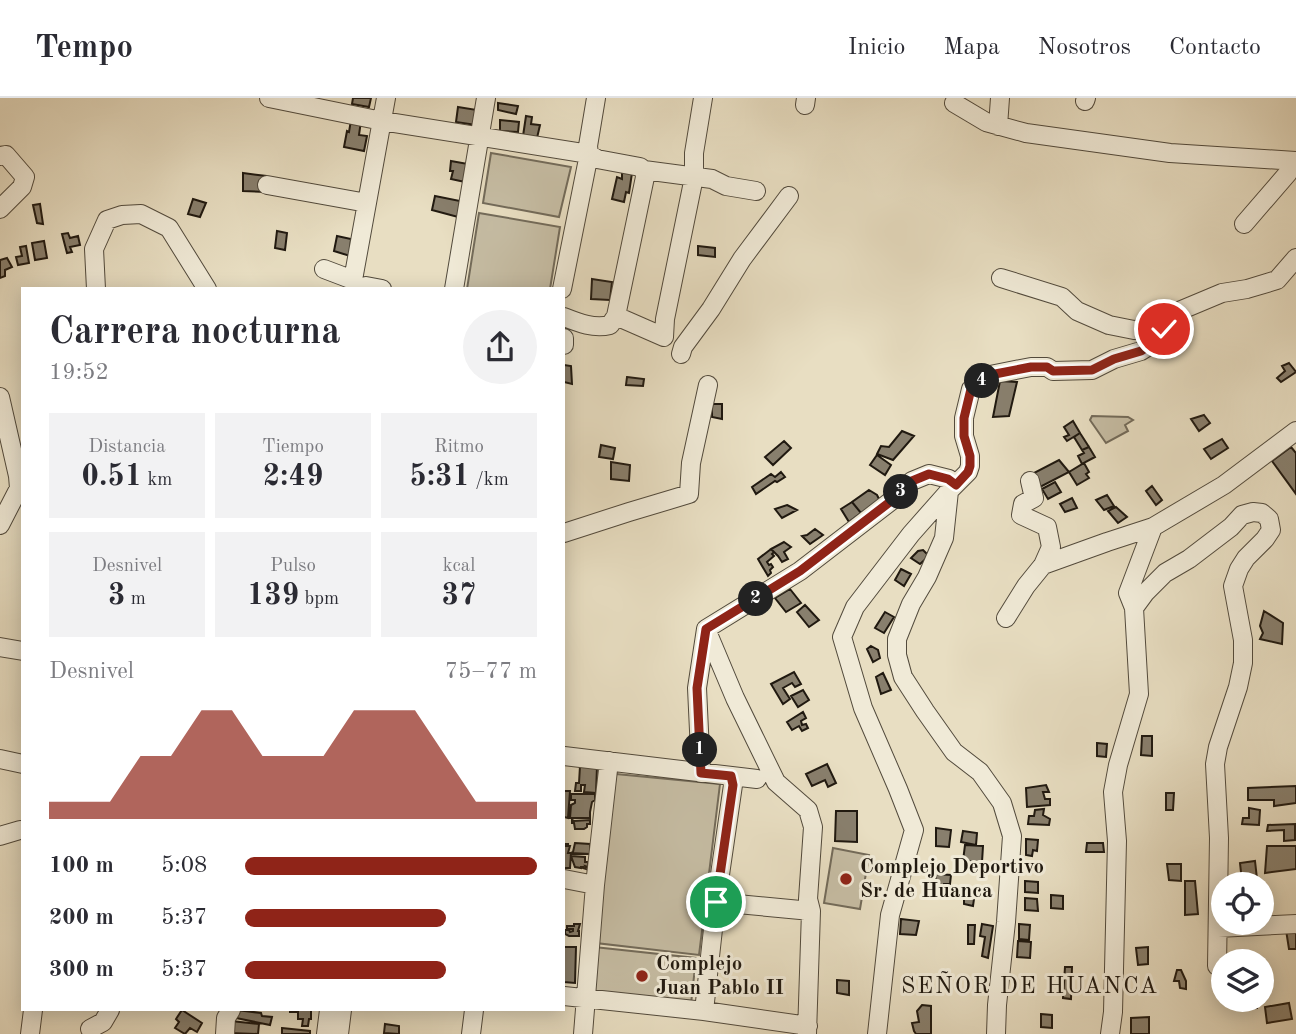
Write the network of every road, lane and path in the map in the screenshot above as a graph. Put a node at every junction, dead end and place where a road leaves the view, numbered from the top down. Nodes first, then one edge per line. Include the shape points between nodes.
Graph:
1 (269, 98) edge
2 (386, 98) edge
3 (486, 98) edge
4 (596, 98) edge
5 (703, 98) edge
6 (1000, 98) edge
7 (954, 103) dead end
8 (382, 121) junction
9 (998, 126) junction
10 (478, 136) junction
11 (589, 154) junction
12 (0, 156) edge
13 (1296, 161) edge
14 (644, 170) junction
15 (694, 177) junction
16 (267, 185) dead end
17 (756, 191) dead end
18 (789, 196) dead end
19 (367, 203) junction
20 (0, 209) edge
21 (1244, 223) dead end
22 (1296, 258) edge
23 (324, 269) dead end
24 (1296, 277) edge
25 (1000, 278) dead end
26 (1277, 280) junction
27 (356, 286) edge
28 (96, 287) edge
29 (206, 287) edge
30 (454, 287) edge
31 (562, 287) edge
32 (616, 316) junction
33 (565, 317) edge
34 (1145, 329) dead end
35 (681, 354) dead end
36 (708, 385) dead end
37 (0, 397) edge
38 (1296, 431) edge
39 (1030, 481) dead end
40 (951, 485) junction
41 (0, 525) edge
42 (1153, 527) junction
43 (565, 533) edge
44 (1044, 565) junction
45 (1134, 608) junction
46 (1006, 618) dead end
47 (706, 629) junction
48 (0, 647) edge
49 (21, 651) edge
50 (565, 755) edge
51 (0, 759) edge
52 (609, 761) junction
53 (21, 764) edge
54 (701, 773) junction
55 (731, 776) junction
56 (757, 779) dead end
57 (20, 830) dead end
58 (0, 836) edge
59 (1218, 872) edge
60 (565, 879) edge
61 (595, 885) junction
62 (716, 902) junction
63 (811, 911) junction
64 (1296, 924) edge
65 (1274, 925) edge
66 (565, 996) edge
67 (585, 998) junction
68 (33, 1011) edge
69 (109, 1011) edge
70 (329, 1011) edge
71 (342, 1011) edge
72 (474, 1011) edge
73 (704, 1011) junction
74 (227, 1021) edge
75 (90, 1029) dead end
76 (807, 1030) edge
77 (30, 1034) edge
78 (211, 1034) edge
79 (326, 1034) edge
80 (339, 1034) edge
81 (471, 1034) edge
82 (583, 1034) edge
83 (877, 1034) edge
84 (996, 1034) edge
85 (1110, 1034) edge

1 - 8 street
2 - 8 street
3 - 10 street
4 - 11 street
5 - 15 street
6 - 9 street
7 - 9 street
8 - 10 street
8 - 19 street
9 - 13 street via 1170,153
10 - 11 street
10 - 30 street
11 - 14 street
11 - 31 street
12 - 20 street via 6,155 25,177 22,187
13 - 21 street
14 - 15 street
14 - 32 street
15 - 17 street
15 - 32 street via 664,337
16 - 19 street
18 - 35 street
19 - 27 street
22 - 26 street
23 - 27 street
24 - 26 street
25 - 34 street via 1062,297 1077,311 1109,325
26 - 40 street via 1222,293 1179,311 1152,344 1092,370 1031,367 990,375 971,389 964,418 970,466
28 - 29 street via 94,249 107,220 141,214 169,228
32 - 33 street via 602,327
36 - 43 street via 689,494
37 - 41 street via 19,488
38 - 42 street via 1224,485
39 - 44 street via 1034,498 1023,504 1021,515 1047,527 1051,547
40 - 47 street via 929,474 912,481 800,571
40 - 83 street via 855,607 842,637 863,708 914,830 890,915
40 - 84 street via 944,538 911,604 897,639 897,655 903,677 954,752 980,772 1002,803 1012,836
42 - 44 street
42 - 45 street via 1128,593
44 - 46 street
45 - 59 street via 1165,573 1242,515 1262,513 1269,519 1271,530 1246,558 1233,586 1243,663 1215,764
45 - 85 street via 1139,694 1113,792 1117,841
47 - 54 street via 697,688
47 - 63 street via 776,782 808,810 813,827
48 - 49 street
50 - 52 street
51 - 53 street
52 - 54 street
52 - 61 street
54 - 55 street
55 - 56 street
55 - 62 street
57 - 58 street
60 - 61 street
61 - 67 street
62 - 63 street
62 - 73 street
63 - 76 street
64 - 65 street
66 - 67 street
67 - 73 street
67 - 82 street
68 - 77 street
69 - 75 street via 103,1022
70 - 79 street
71 - 80 street
72 - 81 street
73 - 76 street
74 - 78 street

